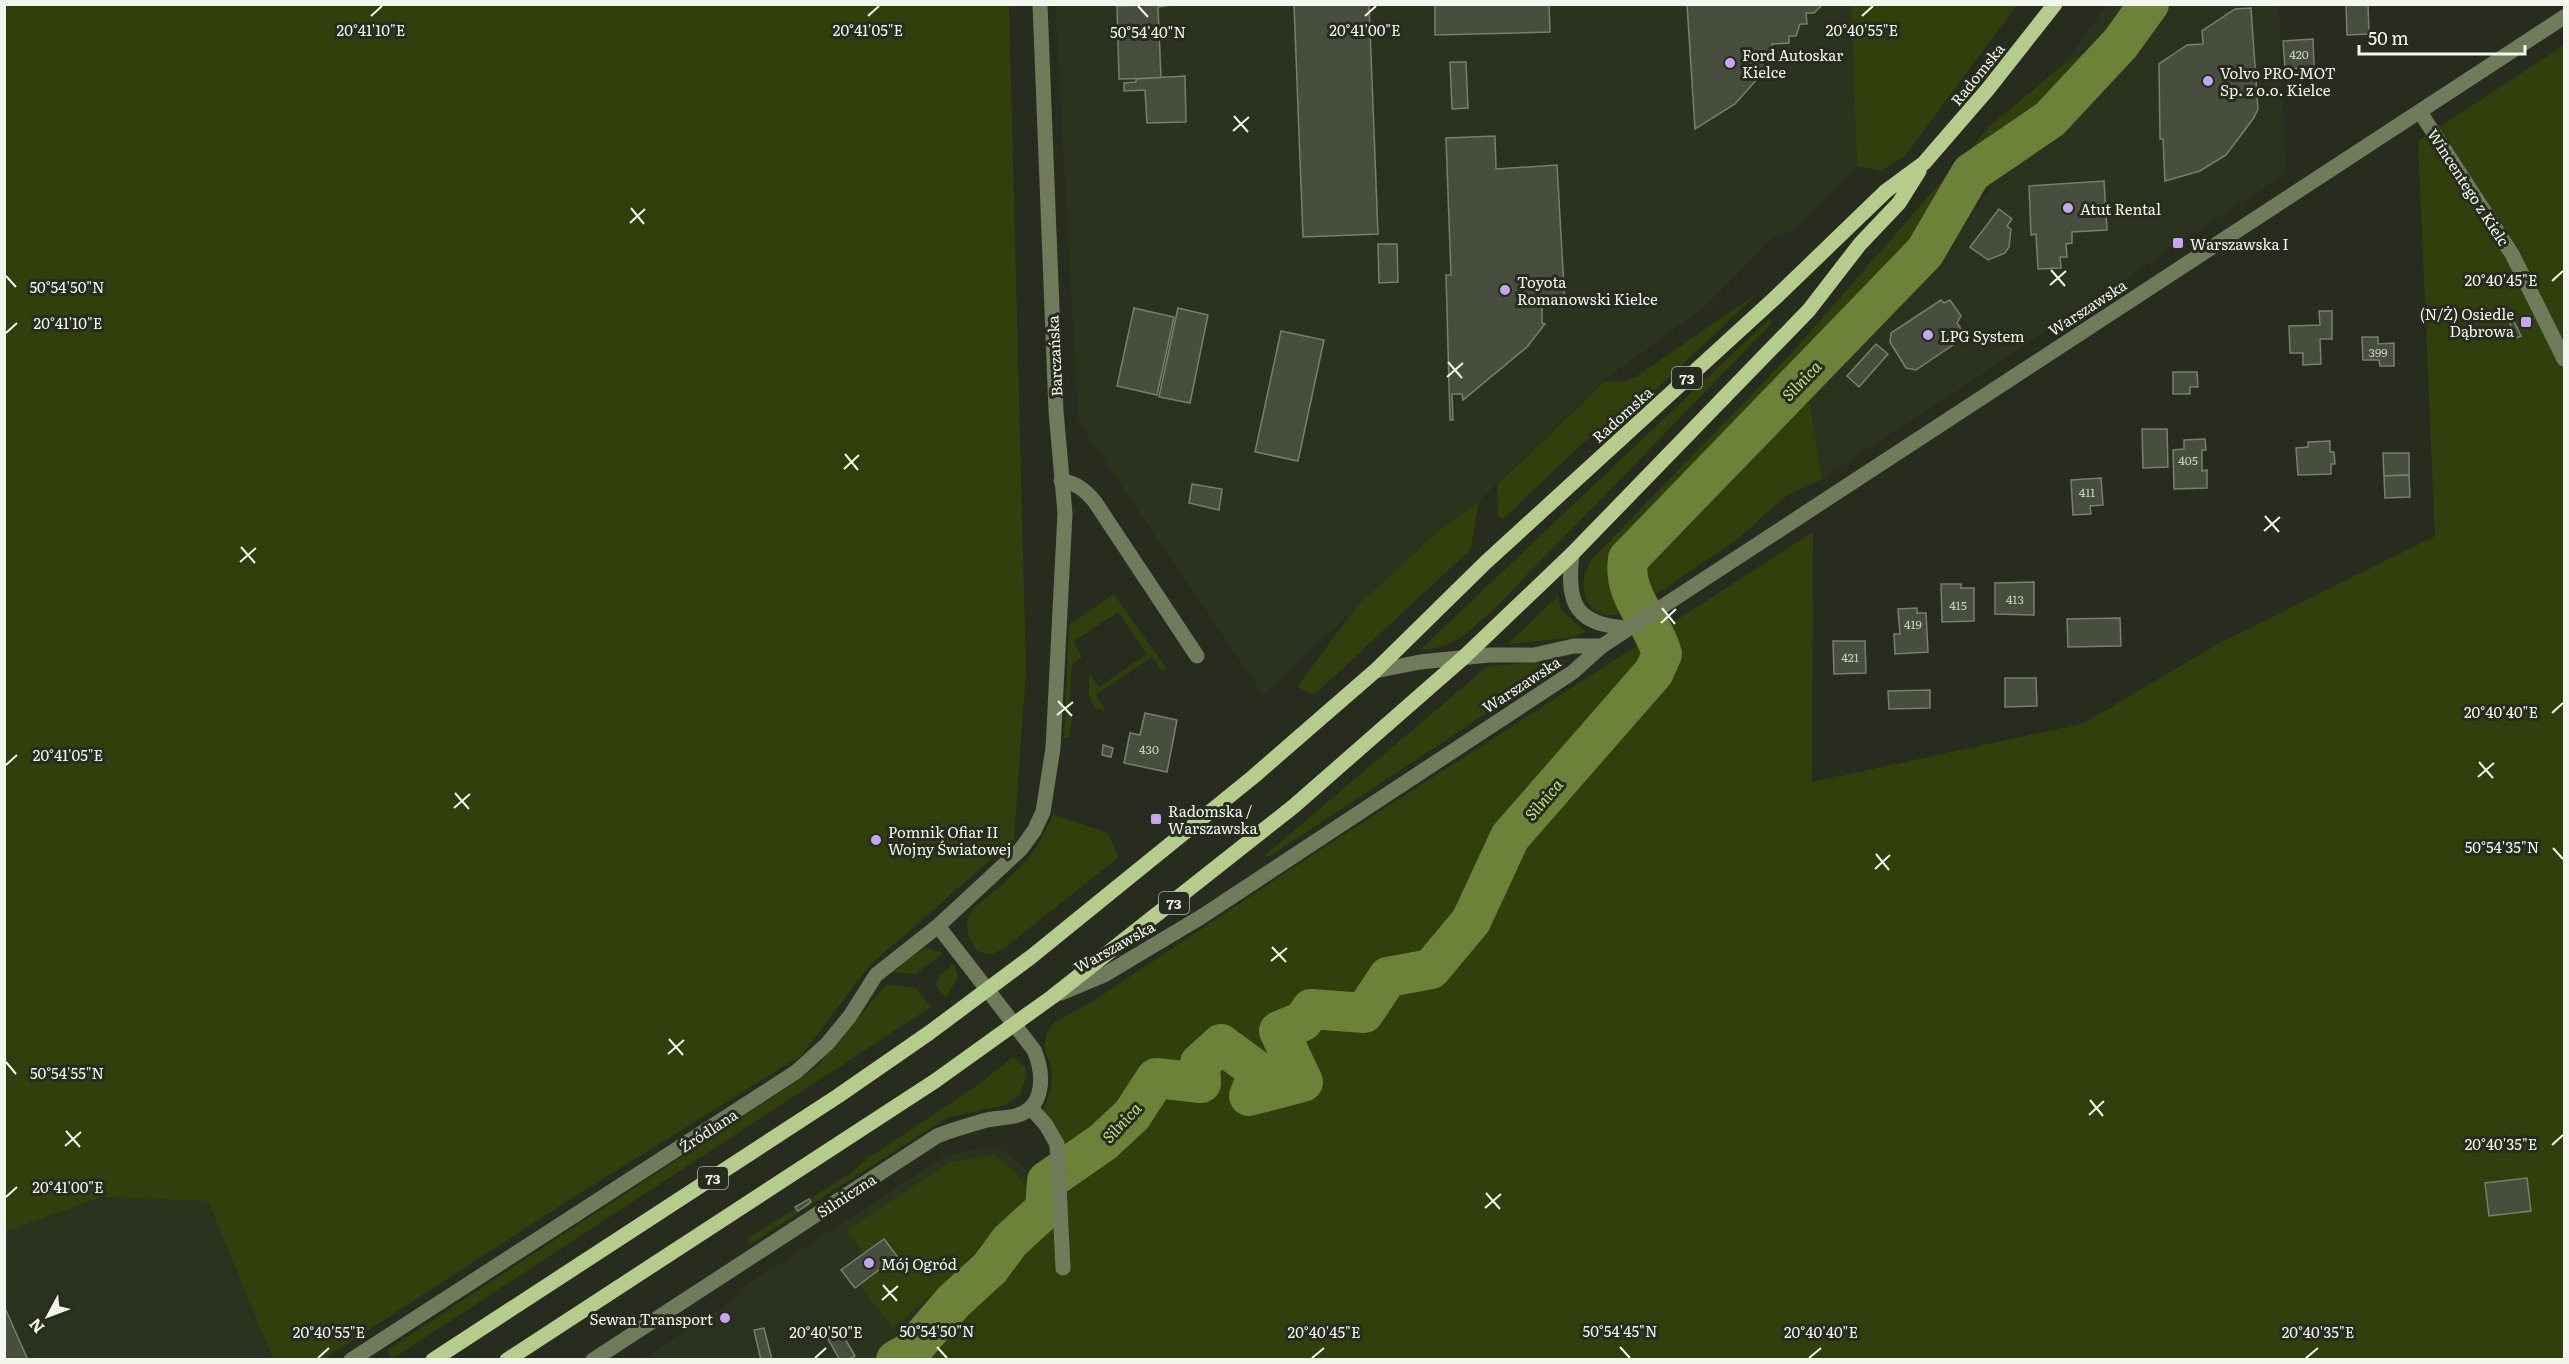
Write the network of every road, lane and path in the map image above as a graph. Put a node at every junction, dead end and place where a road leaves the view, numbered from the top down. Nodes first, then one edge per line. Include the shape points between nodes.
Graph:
1 (1040, 4) edge
2 (2055, 4) edge
3 (2565, 17) edge
4 (2420, 112) junction
5 (1924, 164) junction
6 (2565, 359) edge
7 (1061, 481) junction
8 (1572, 554) junction
9 (1629, 628) junction
10 (1602, 646) junction
11 (1197, 656) dead end
12 (1462, 658) junction
13 (1375, 671) junction
14 (1021, 849) joint
15 (938, 926) junction
16 (988, 989) junction
17 (1052, 997) junction
18 (1015, 1024) junction
19 (1031, 1108) junction
20 (1063, 1268) dead end
21 (351, 1359) edge
22 (433, 1359) edge
23 (507, 1359) edge
24 (593, 1359) edge

1 - 7 street, Barczańska
2 - 5 main road, Radomska / 73
3 - 4 street, Warszawska
4 - 6 street, Wincentego z Kielc via 2512,254
4 - 9 street, Warszawska
5 - 8 main road, Radomska / 73 via 1899,203 1860,244 1809,310
5 - 13 main road, Radomska / 73 via 1886,191 1767,306 1485,563
7 - 11 street via 1084,489 1095,502
7 - 14 street, Barczańska via 1065,513 1053,748 1043,812
8 - 9 street via 1571,600 1578,611 1606,627
8 - 12 main road, Warszawska / 73
9 - 10 street, Warszawska
10 - 12 street, Warszawska via 1574,646 1534,655
10 - 17 street, Warszawska via 1573,672 1201,917 1104,975
12 - 13 street, Warszawska
12 - 17 main road, Warszawska / 73 via 1289,811
13 - 16 main road, Warszawska / 73 via 1253,777
14 - 15 street, Źródlana
15 - 16 street
15 - 21 street, Źródlana via 876,975 838,1030 796,1072
16 - 18 street
16 - 22 main road, 73 via 838,1096
17 - 18 main road, 73
18 - 19 street via 1038,1059 1042,1088
18 - 23 main road, 73 via 893,1109
19 - 20 street via 1057,1144
19 - 24 street, Silniczna via 1016,1116 960,1127 937,1136

